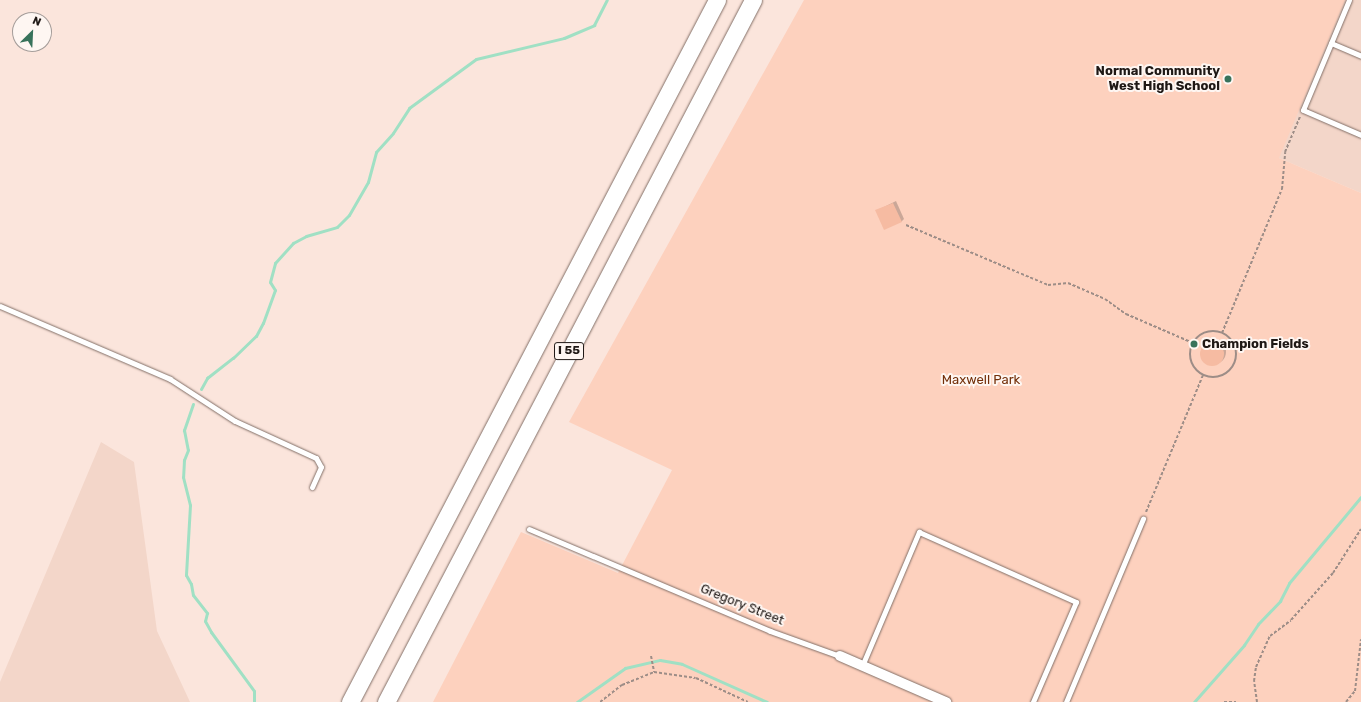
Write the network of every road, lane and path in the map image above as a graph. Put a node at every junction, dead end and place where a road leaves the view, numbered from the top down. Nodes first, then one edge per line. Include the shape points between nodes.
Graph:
1 (717, 0) edge
2 (753, 0) edge
3 (1350, 0) edge
4 (1331, 43) junction
5 (1361, 56) edge
6 (1303, 110) junction
7 (1361, 135) edge
8 (906, 225) dead end
9 (0, 306) edge
10 (1222, 333) junction
11 (1193, 343) junction
12 (1203, 375) junction
13 (312, 487) dead end
14 (1143, 519) joint
15 (529, 529) dead end
16 (1361, 530) edge
17 (1361, 639) edge
18 (651, 656) dead end
19 (840, 656) joint
20 (862, 666) junction
21 (654, 672) junction
22 (350, 702) edge
23 (386, 702) edge
24 (600, 702) edge
25 (748, 702) edge
26 (946, 702) edge
27 (1033, 702) edge
28 (1066, 702) edge
29 (1224, 702) edge
30 (1236, 702) edge
31 (1257, 702) edge
32 (1346, 702) edge

1 - 22 highway, I 55
2 - 23 highway, I 55
3 - 4 lane
4 - 5 lane
4 - 6 lane
6 - 7 lane
6 - 10 path via 1285,152 1282,189
8 - 11 path via 1048,285 1068,283 1105,299 1126,314
9 - 13 lane via 170,379 236,421 316,458 321,467
10 - 11 path via 1201,334
10 - 12 path via 1233,344 1236,352 1232,367 1219,376
11 - 12 path via 1190,359 1197,371
12 - 14 path
14 - 28 lane
15 - 19 lane, Gregory Street via 770,631
16 - 31 path via 1333,573 1291,620 1270,636 1256,667 1254,681
17 - 32 path via 1355,691
18 - 21 path
19 - 20 street, Gregory Street
20 - 26 street, Gregory Street
20 - 27 lane via 919,532 1076,602
21 - 24 path via 622,685
21 - 25 path via 696,678
29 - 30 path

